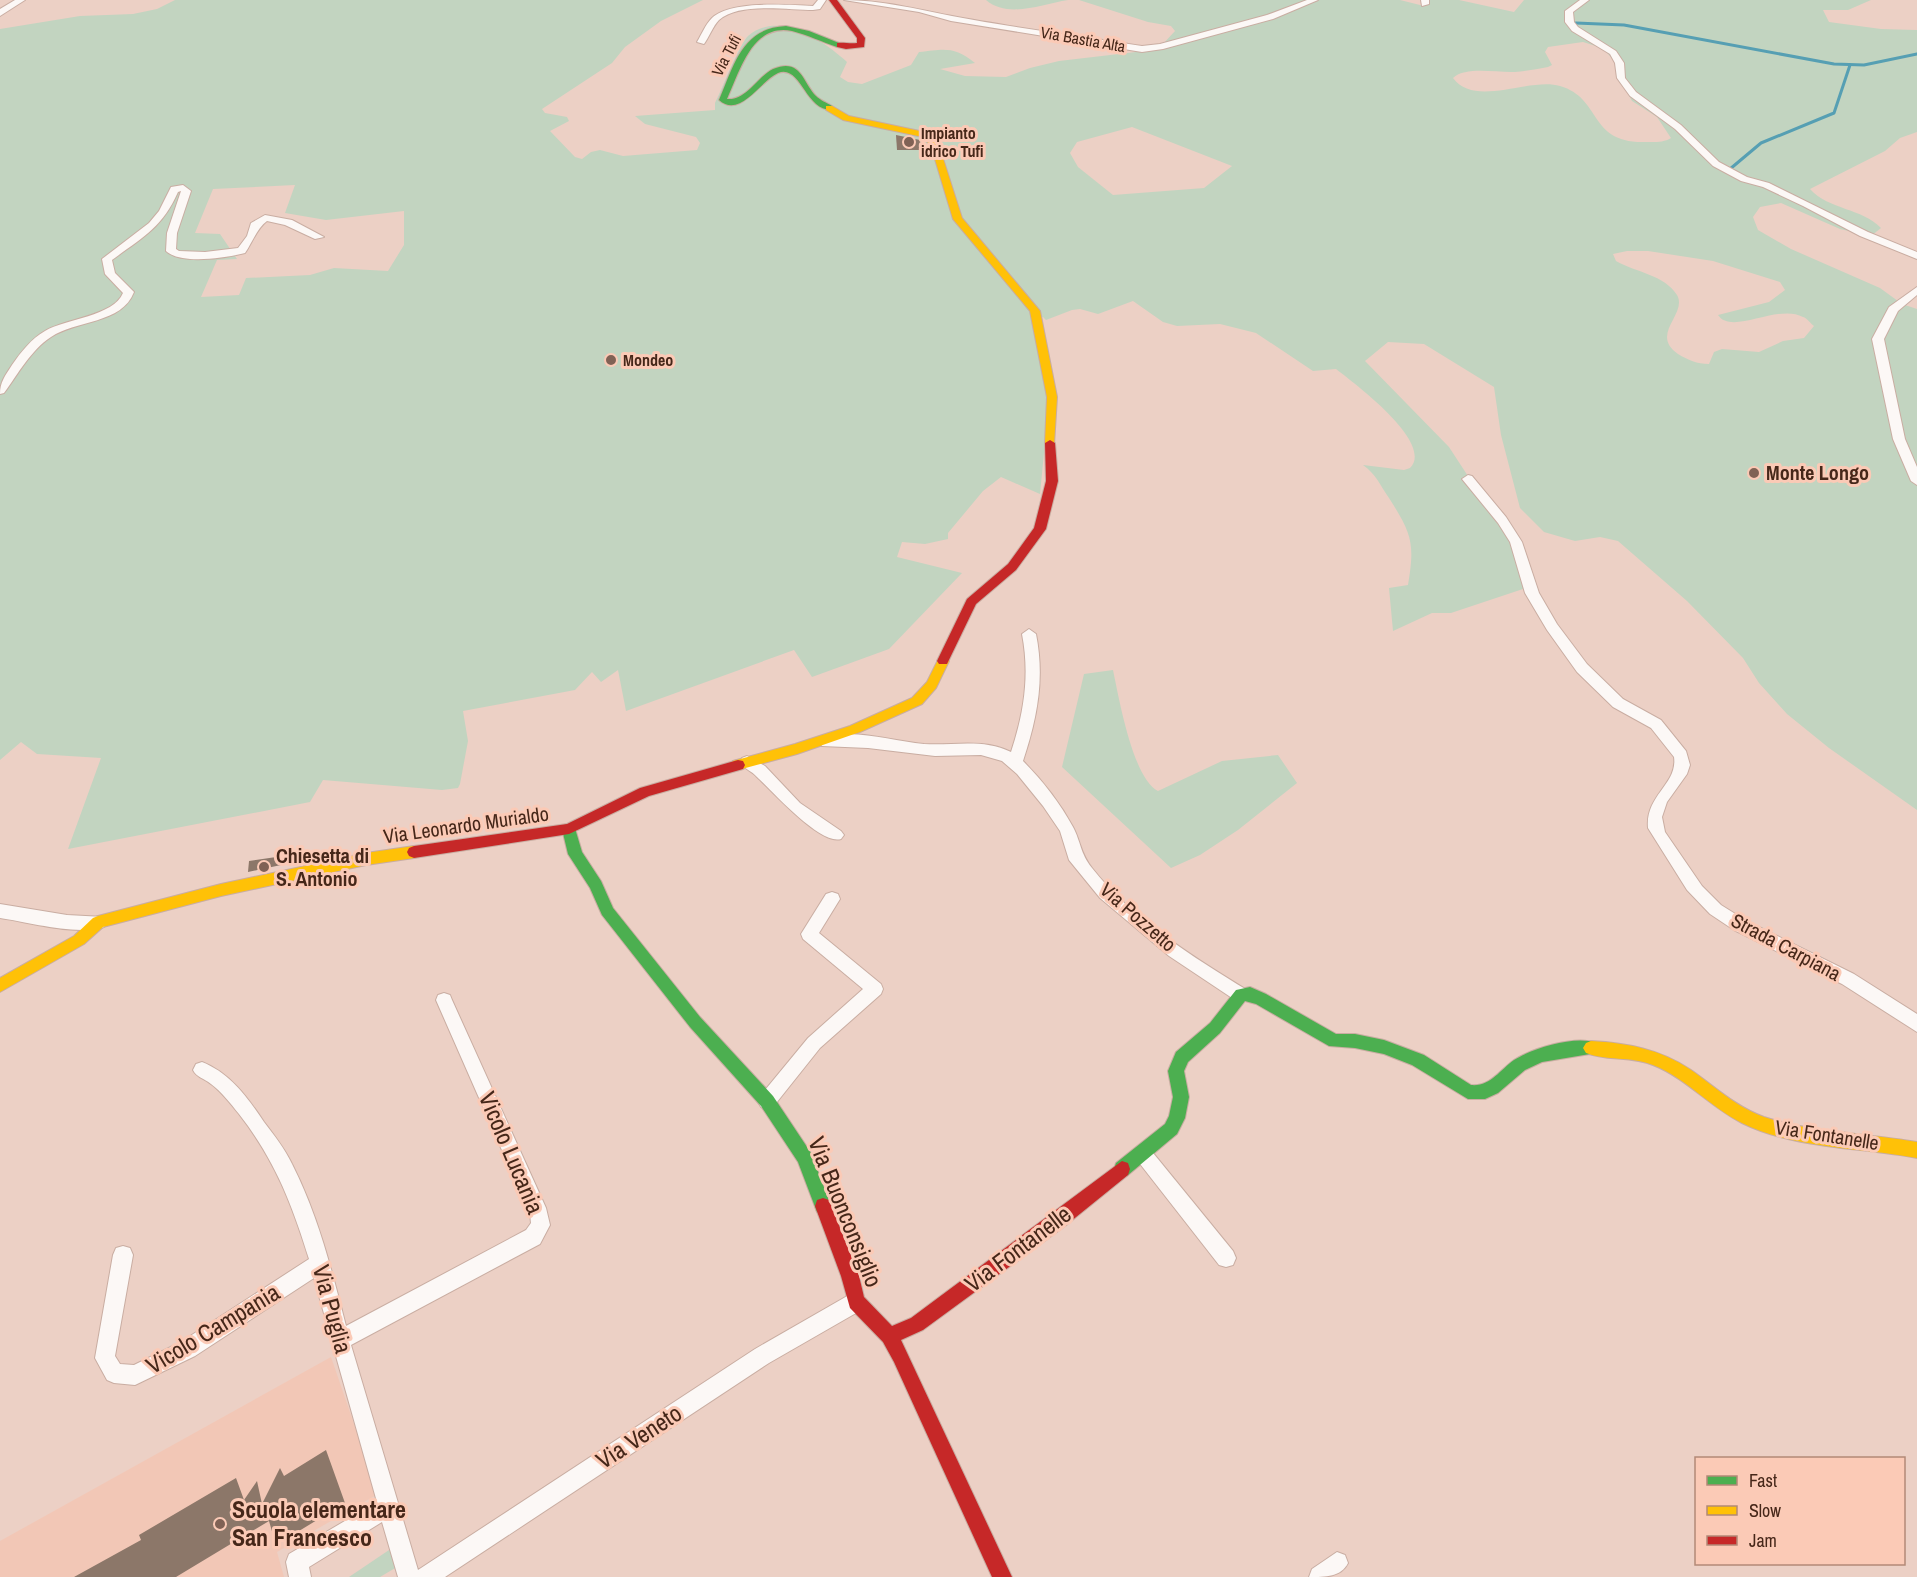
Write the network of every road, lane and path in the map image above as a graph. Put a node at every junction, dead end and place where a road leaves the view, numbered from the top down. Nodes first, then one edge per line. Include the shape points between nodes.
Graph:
1 (21, 0) edge
2 (822, 0) edge
3 (833, 0) edge
4 (848, 0) edge
5 (1314, 0) edge
6 (1585, 0) edge
7 (0, 13) edge
8 (701, 42) dead end
9 (938, 155) joint
10 (319, 237) dead end
11 (1917, 256) edge
12 (1917, 290) edge
13 (0, 391) edge
14 (1468, 479) dead end
15 (1917, 480) edge
16 (1029, 634) dead end
17 (815, 743) junction
18 (747, 762) junction
19 (1015, 762) junction
20 (569, 829) junction
21 (836, 835) dead end
22 (832, 899) dead end
23 (0, 910) edge
24 (98, 922) junction
25 (0, 986) edge
26 (1241, 995) junction
27 (444, 1000) dead end
28 (1917, 1024) edge
29 (202, 1070) dead end
30 (767, 1101) junction
31 (1917, 1150) edge
32 (1143, 1154) junction
33 (123, 1255) dead end
34 (1226, 1258) dead end
35 (321, 1263) junction
36 (856, 1302) junction
37 (889, 1336) junction
38 (340, 1340) junction
39 (388, 1507) junction
40 (1337, 1563) dead end
41 (300, 1577) edge
42 (409, 1577) edge
43 (426, 1577) edge
44 (1002, 1577) edge
45 (1320, 1577) edge

1 - 7 street
2 - 8 street via 817,8 763,4 737,7 717,17
3 - 9 street, Via Tufi via 861,38 861,45 846,47 785,28 763,31 750,41 723,100 738,102 776,71 790,70 798,74 813,98 824,105 859,122 921,133 933,141
4 - 5 street, Via Bastia Alta via 1142,49 1270,17
6 - 11 street via 1569,10 1568,20 1573,28 1617,54 1622,64 1621,78 1634,94 1678,127 1716,164
9 - 17 street, Via Leonardo Murialdo via 958,219 1035,311 1052,397 1050,498 1032,542 1012,567 966,609 928,690 892,713
10 - 13 street via 288,222 266,218 255,225 241,251 172,253 172,233 186,190 174,189 153,225 107,259 109,273 129,292 127,300 110,311 40,339
12 - 15 street via 1893,309 1878,338 1899,439
14 - 28 street, Strada Carpiana via 1516,542 1532,593 1582,668 1618,703 1656,724 1681,755 1682,772 1656,808 1655,821 1660,837 1695,889 1714,908 1750,932 1861,987
16 - 19 street via 1034,690
17 - 18 street, Via Leonardo Murialdo
17 - 19 street, Via Pozzetto via 843,740 936,750 980,749
18 - 20 street, Via Leonardo Murialdo via 645,792
18 - 21 street via 760,770 795,807
19 - 26 street, Via Pozzetto via 1057,813 1075,855 1122,909 1212,978
20 - 24 street, Via Leonardo Murialdo via 366,859 221,890
20 - 30 street, Via Buonconsiglio via 575,854 596,885 607,911 695,1022
22 - 30 street via 809,934 875,990 814,1043
23 - 24 street via 67,922
24 - 25 street, Via Leonardo Murialdo via 79,940
26 - 31 street, Via Fontanelle via 1261,999 1334,1041 1384,1047 1418,1060 1477,1095 1491,1091 1511,1071 1533,1058 1575,1048 1615,1050 1666,1063 1715,1100 1764,1125
26 - 32 street, Via Fontanelle via 1215,1028 1182,1057 1176,1071 1181,1097 1177,1118 1172,1129
27 - 38 street, Vicolo Lucania via 541,1226 533,1238
29 - 35 street, Via Puglia via 231,1091 285,1168
30 - 36 street, Via Buonconsiglio via 805,1158 850,1276
32 - 34 street
32 - 37 street, Via Fontanelle via 917,1324
33 - 35 street, Vicolo Campania via 105,1358 114,1373 135,1375 188,1349
35 - 38 street, Via Puglia
36 - 37 street, Via Buonconsiglio
36 - 43 street, Via Veneto via 762,1356
37 - 44 street, Via Buonconsiglio
38 - 39 street, Via Puglia
39 - 41 street via 297,1562
39 - 42 street, Via Puglia
40 - 45 street

